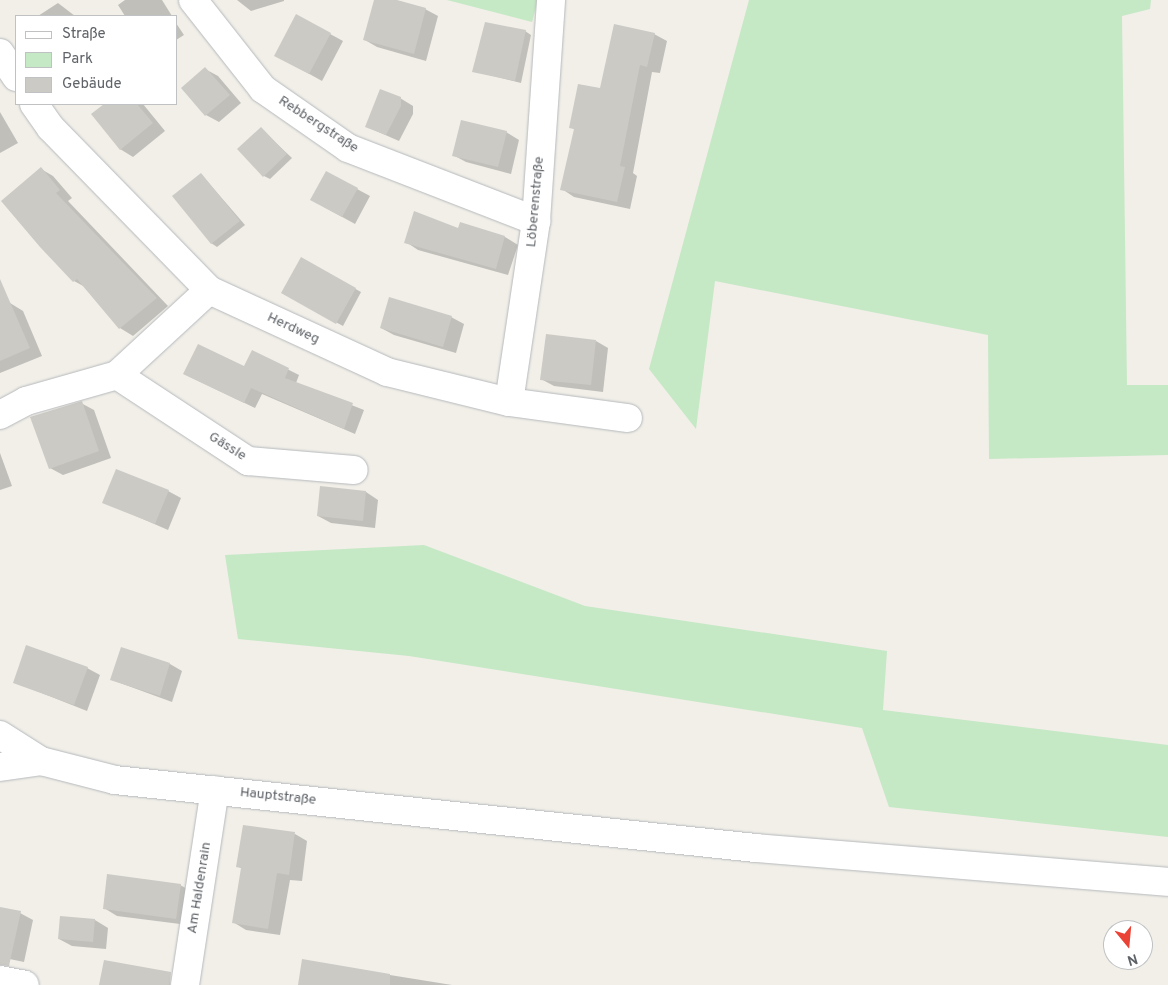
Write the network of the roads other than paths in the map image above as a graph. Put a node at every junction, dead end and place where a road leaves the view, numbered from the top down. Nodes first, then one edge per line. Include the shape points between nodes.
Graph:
1 (194, 0) edge
2 (551, 0) edge
3 (0, 53) edge
4 (15, 76) edge
5 (35, 105) edge
6 (536, 221) junction
7 (209, 290) junction
8 (117, 375) junction
9 (509, 402) junction
10 (0, 415) edge
11 (628, 418) dead end
12 (354, 470) dead end
13 (0, 735) edge
14 (41, 761) junction
15 (0, 767) edge
16 (215, 790) junction
17 (1168, 882) edge
18 (0, 980) edge
19 (25, 985) edge
20 (185, 985) edge

1 - 6 street, Rebbergstraße via 263,89 348,148
2 - 6 street, Löberenstraße
3 - 4 street
5 - 7 street, Herdweg via 51,128
6 - 9 street, Löberenstraße
7 - 8 street
7 - 9 street, Herdweg via 387,372
8 - 10 street via 26,401
8 - 12 street, Gässle via 248,461
9 - 11 street, Herdweg
13 - 14 street, Hauptstraße
14 - 15 street
14 - 16 street, Hauptstraße via 115,780
16 - 17 street, Hauptstraße via 564,828
16 - 20 street, Am Haldenrain
18 - 19 street

